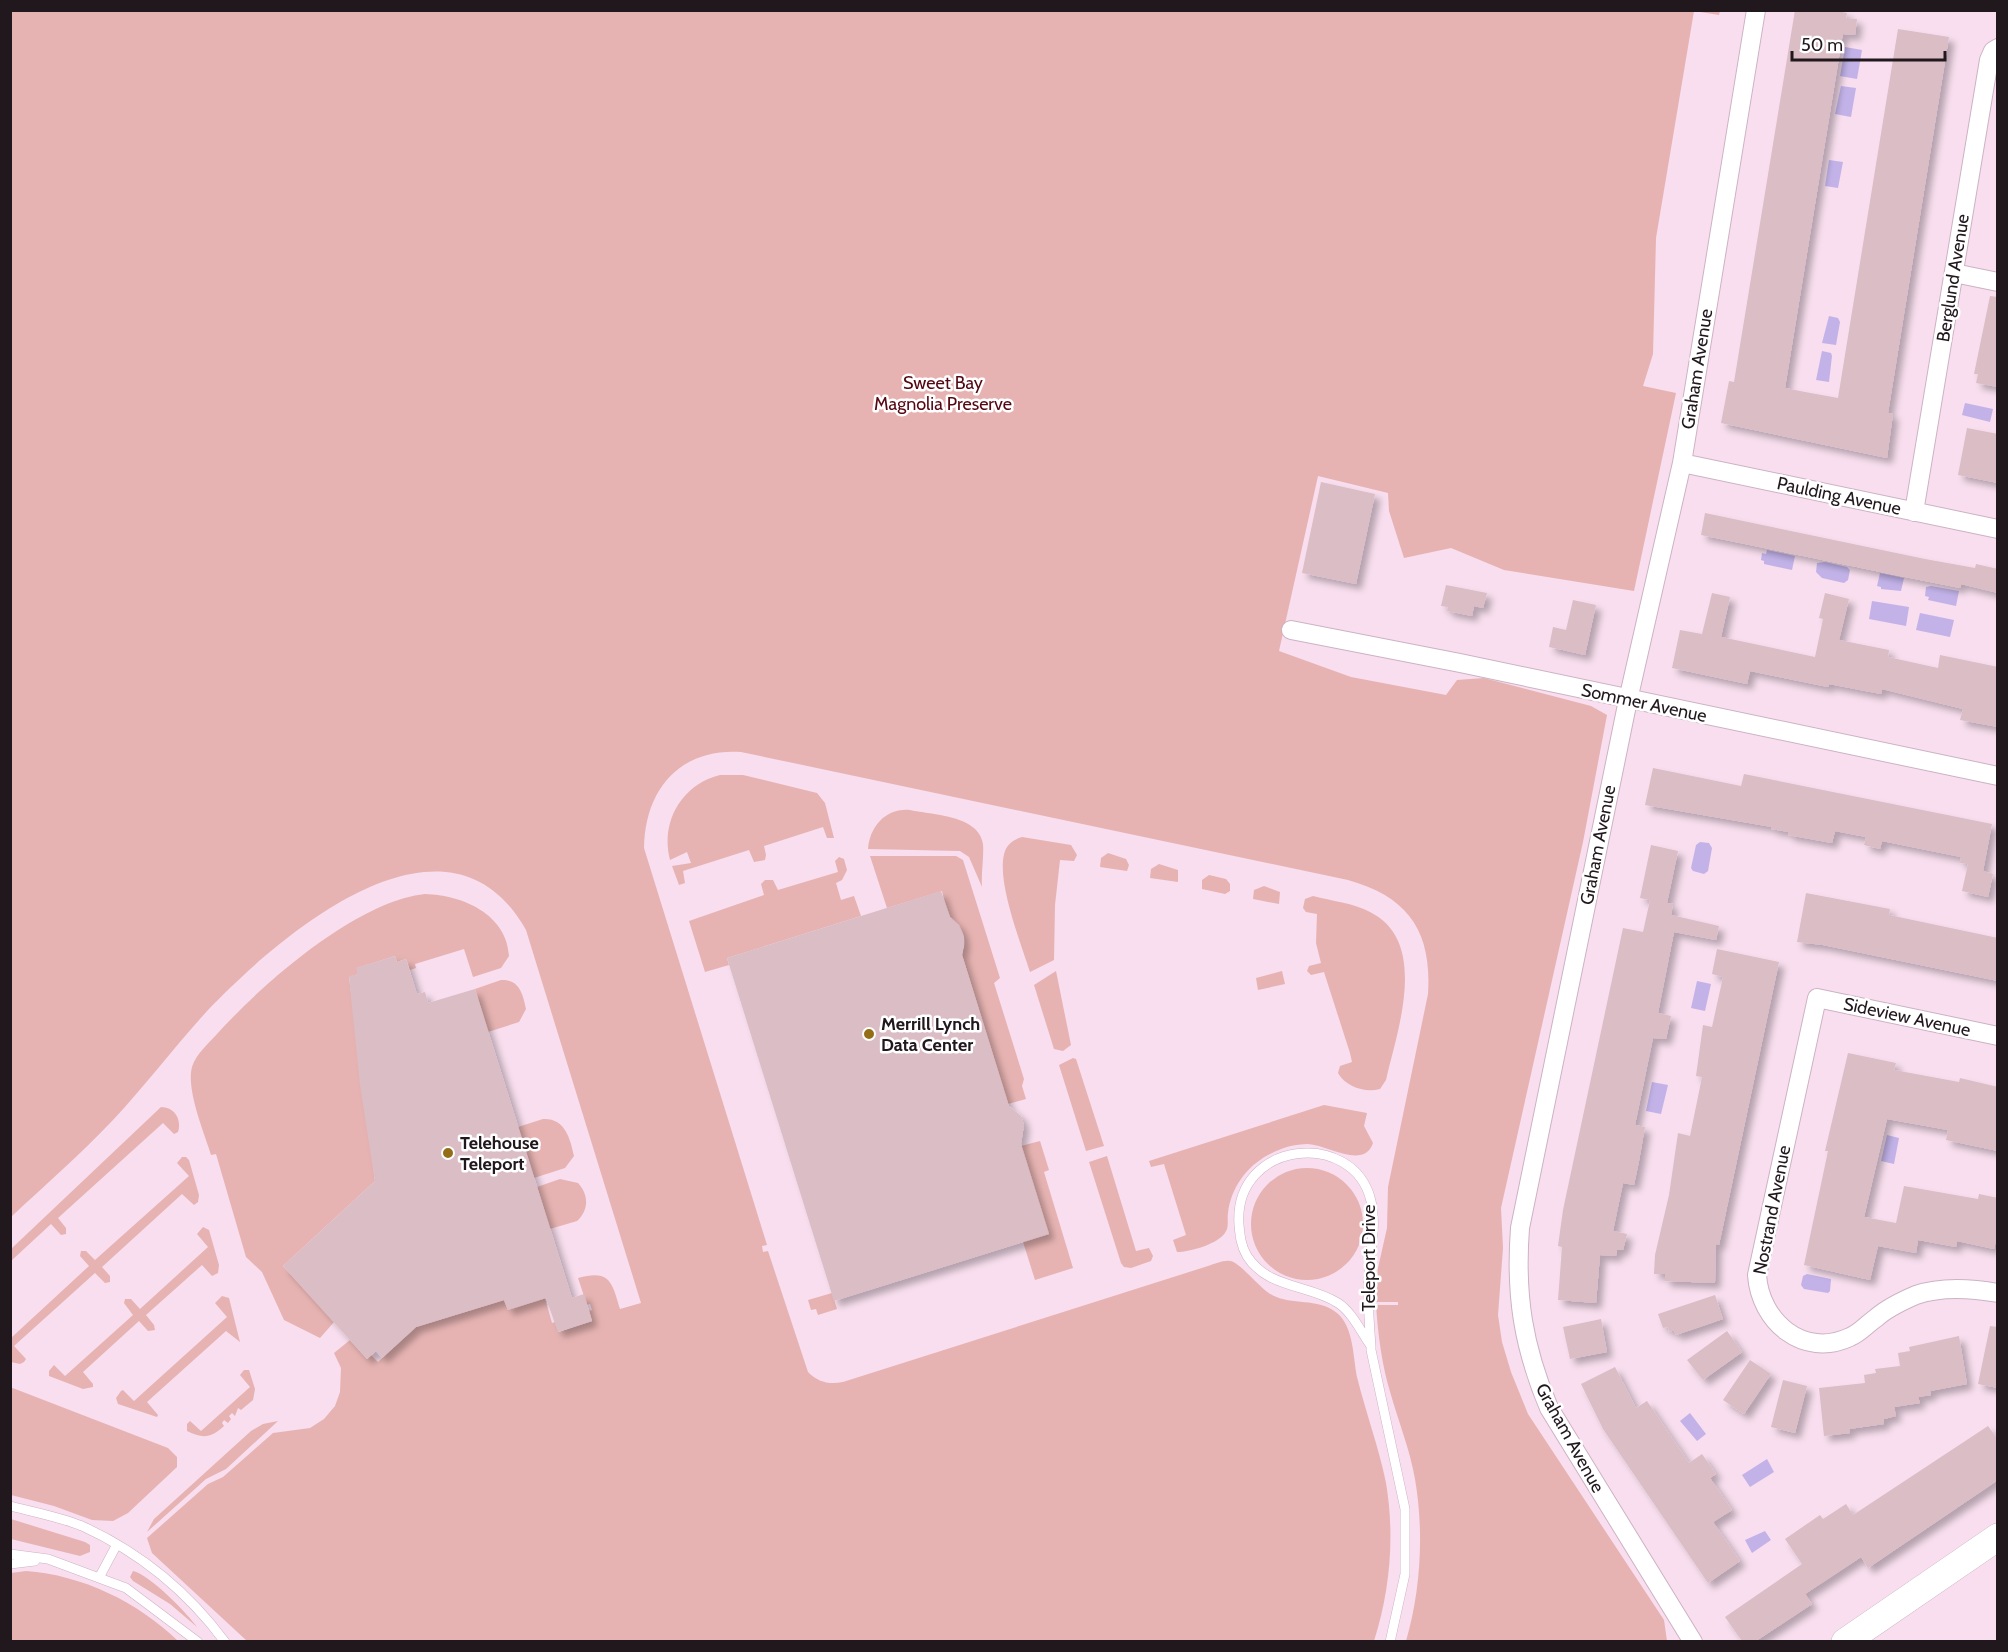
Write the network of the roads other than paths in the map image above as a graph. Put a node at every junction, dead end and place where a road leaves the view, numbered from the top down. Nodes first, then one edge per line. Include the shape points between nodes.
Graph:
1 (1756, 10) edge
2 (1998, 48) edge
3 (1954, 273) junction
4 (1998, 282) edge
5 (1682, 463) junction
6 (1914, 512) junction
7 (1998, 529) edge
8 (1291, 630) dead end
9 (1628, 700) junction
10 (1998, 776) edge
11 (1817, 998) joint
12 (1998, 1036) edge
13 (1998, 1293) edge
14 (1371, 1346) junction
15 (10, 1506) edge
16 (1998, 1537) edge
17 (116, 1546) junction
18 (10, 1554) edge
19 (48, 1559) junction
20 (10, 1564) edge
21 (100, 1576) junction
22 (198, 1641) edge
23 (225, 1641) edge
24 (1390, 1641) edge
25 (1693, 1641) edge
26 (1845, 1641) edge

1 - 5 street, Graham Avenue
2 - 3 street, Berglund Avenue via 1989,60
3 - 4 street
3 - 6 street, Berglund Avenue
5 - 6 street, Paulding Avenue
5 - 9 street, Graham Avenue
6 - 7 street, Paulding Avenue
8 - 9 street, Sommer Avenue
9 - 10 street, Sommer Avenue
9 - 25 street, Graham Avenue via 1520,1228 1518,1298 1524,1337 1549,1408
11 - 12 street, Sideview Avenue
11 - 13 street, Nostrand Avenue via 1758,1269 1758,1290 1764,1308 1784,1331 1803,1341 1833,1342 1850,1337 1916,1295 1950,1289
14 - 14 lane, Teleport Drive via 1368,1297 1373,1214 1366,1185 1340,1160 1300,1152 1276,1158 1260,1168 1239,1203 1240,1243 1246,1255 1272,1280 1338,1303
14 - 24 lane, Teleport Drive via 1405,1509 1405,1574
15 - 17 lane via 81,1526
16 - 26 main road
17 - 21 lane
17 - 23 lane via 176,1586
18 - 19 lane
19 - 20 lane
19 - 21 lane
21 - 22 lane via 126,1588

